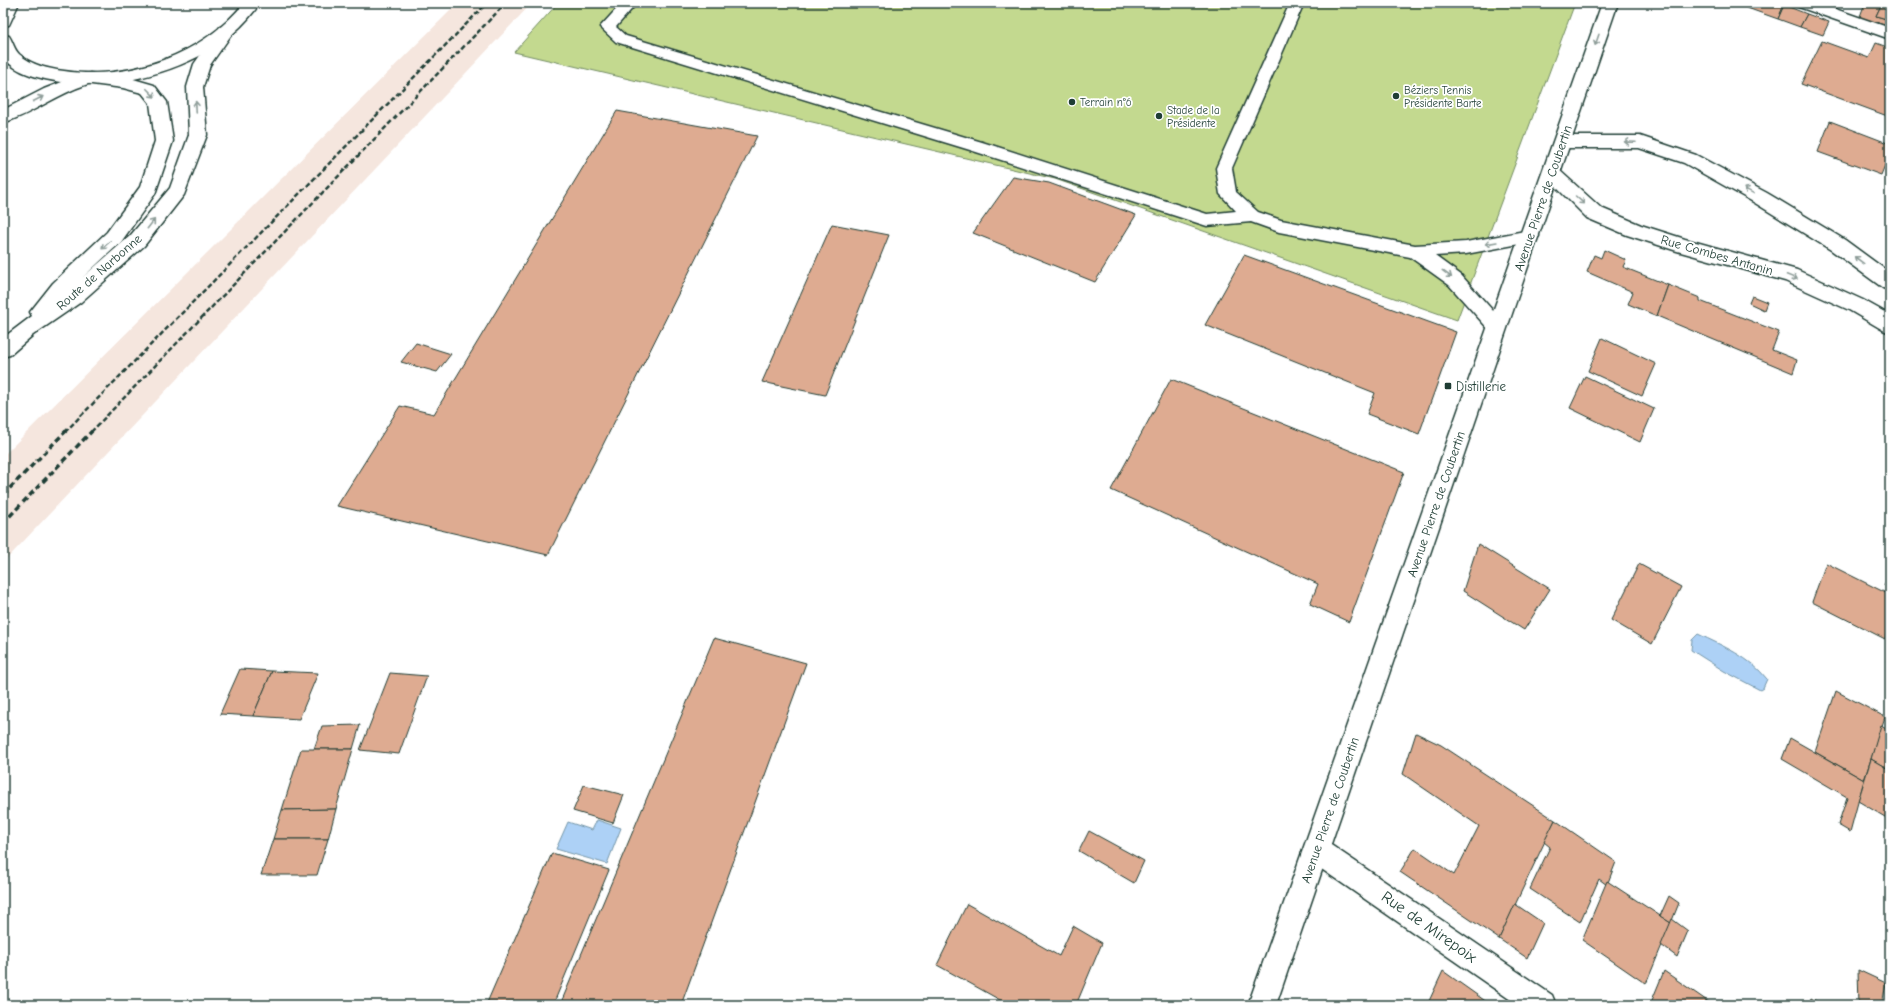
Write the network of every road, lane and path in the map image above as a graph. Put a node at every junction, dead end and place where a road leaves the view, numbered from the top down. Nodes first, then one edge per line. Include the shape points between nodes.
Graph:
1 (11, 3) edge
2 (252, 3) edge
3 (630, 3) edge
4 (1297, 3) edge
5 (1610, 3) edge
6 (1802, 3) edge
7 (3, 21) edge
8 (226, 31) junction
9 (1890, 34) edge
10 (3, 40) edge
11 (87, 79) junction
12 (3, 117) edge
13 (1562, 142) junction
14 (1552, 173) junction
15 (1252, 216) junction
16 (1530, 236) junction
17 (1416, 251) junction
18 (1890, 283) edge
19 (1890, 325) edge
20 (1498, 327) junction
21 (26, 330) junction
22 (3, 349) edge
23 (1316, 850) junction
24 (1262, 1005) edge
25 (1542, 1005) edge

1 - 7 main road
2 - 8 main road via 243,16
3 - 15 lane via 607,27 621,39 976,146 1207,220
4 - 15 lane via 1224,168 1228,194
5 -> 13 main road, Avenue Pierre de Coubertin
6 - 9 main road
8 - 11 main road via 200,49 168,63 127,75
21 -> 8 main road, Route de Narbonne via 74,297 137,242 178,190 198,135 195,87 202,64
10 - 11 main road via 8,52 21,64 49,75
12 -> 11 main road via 50,93
11 -> 21 main road, Route de Narbonne via 123,82 148,89 158,102 164,141 149,189 114,237 60,288
13 - 14 main road, Avenue Pierre de Coubertin
18 -> 13 main road via 1838,245 1690,159 1640,142
14 - 16 main road, Avenue Pierre de Coubertin
14 -> 19 main road, Rue Combes Antanin via 1594,213 1676,244 1790,275 1856,305
15 - 17 lane via 1279,226
16 -> 17 lane via 1466,248
16 - 20 main road, Avenue Pierre de Coubertin
17 -> 20 lane via 1454,280
20 - 23 main road, Avenue Pierre de Coubertin
21 - 22 main road, Route de Narbonne
23 - 24 main road, Avenue Pierre de Coubertin
23 - 25 main road, Rue de Mirepoix

